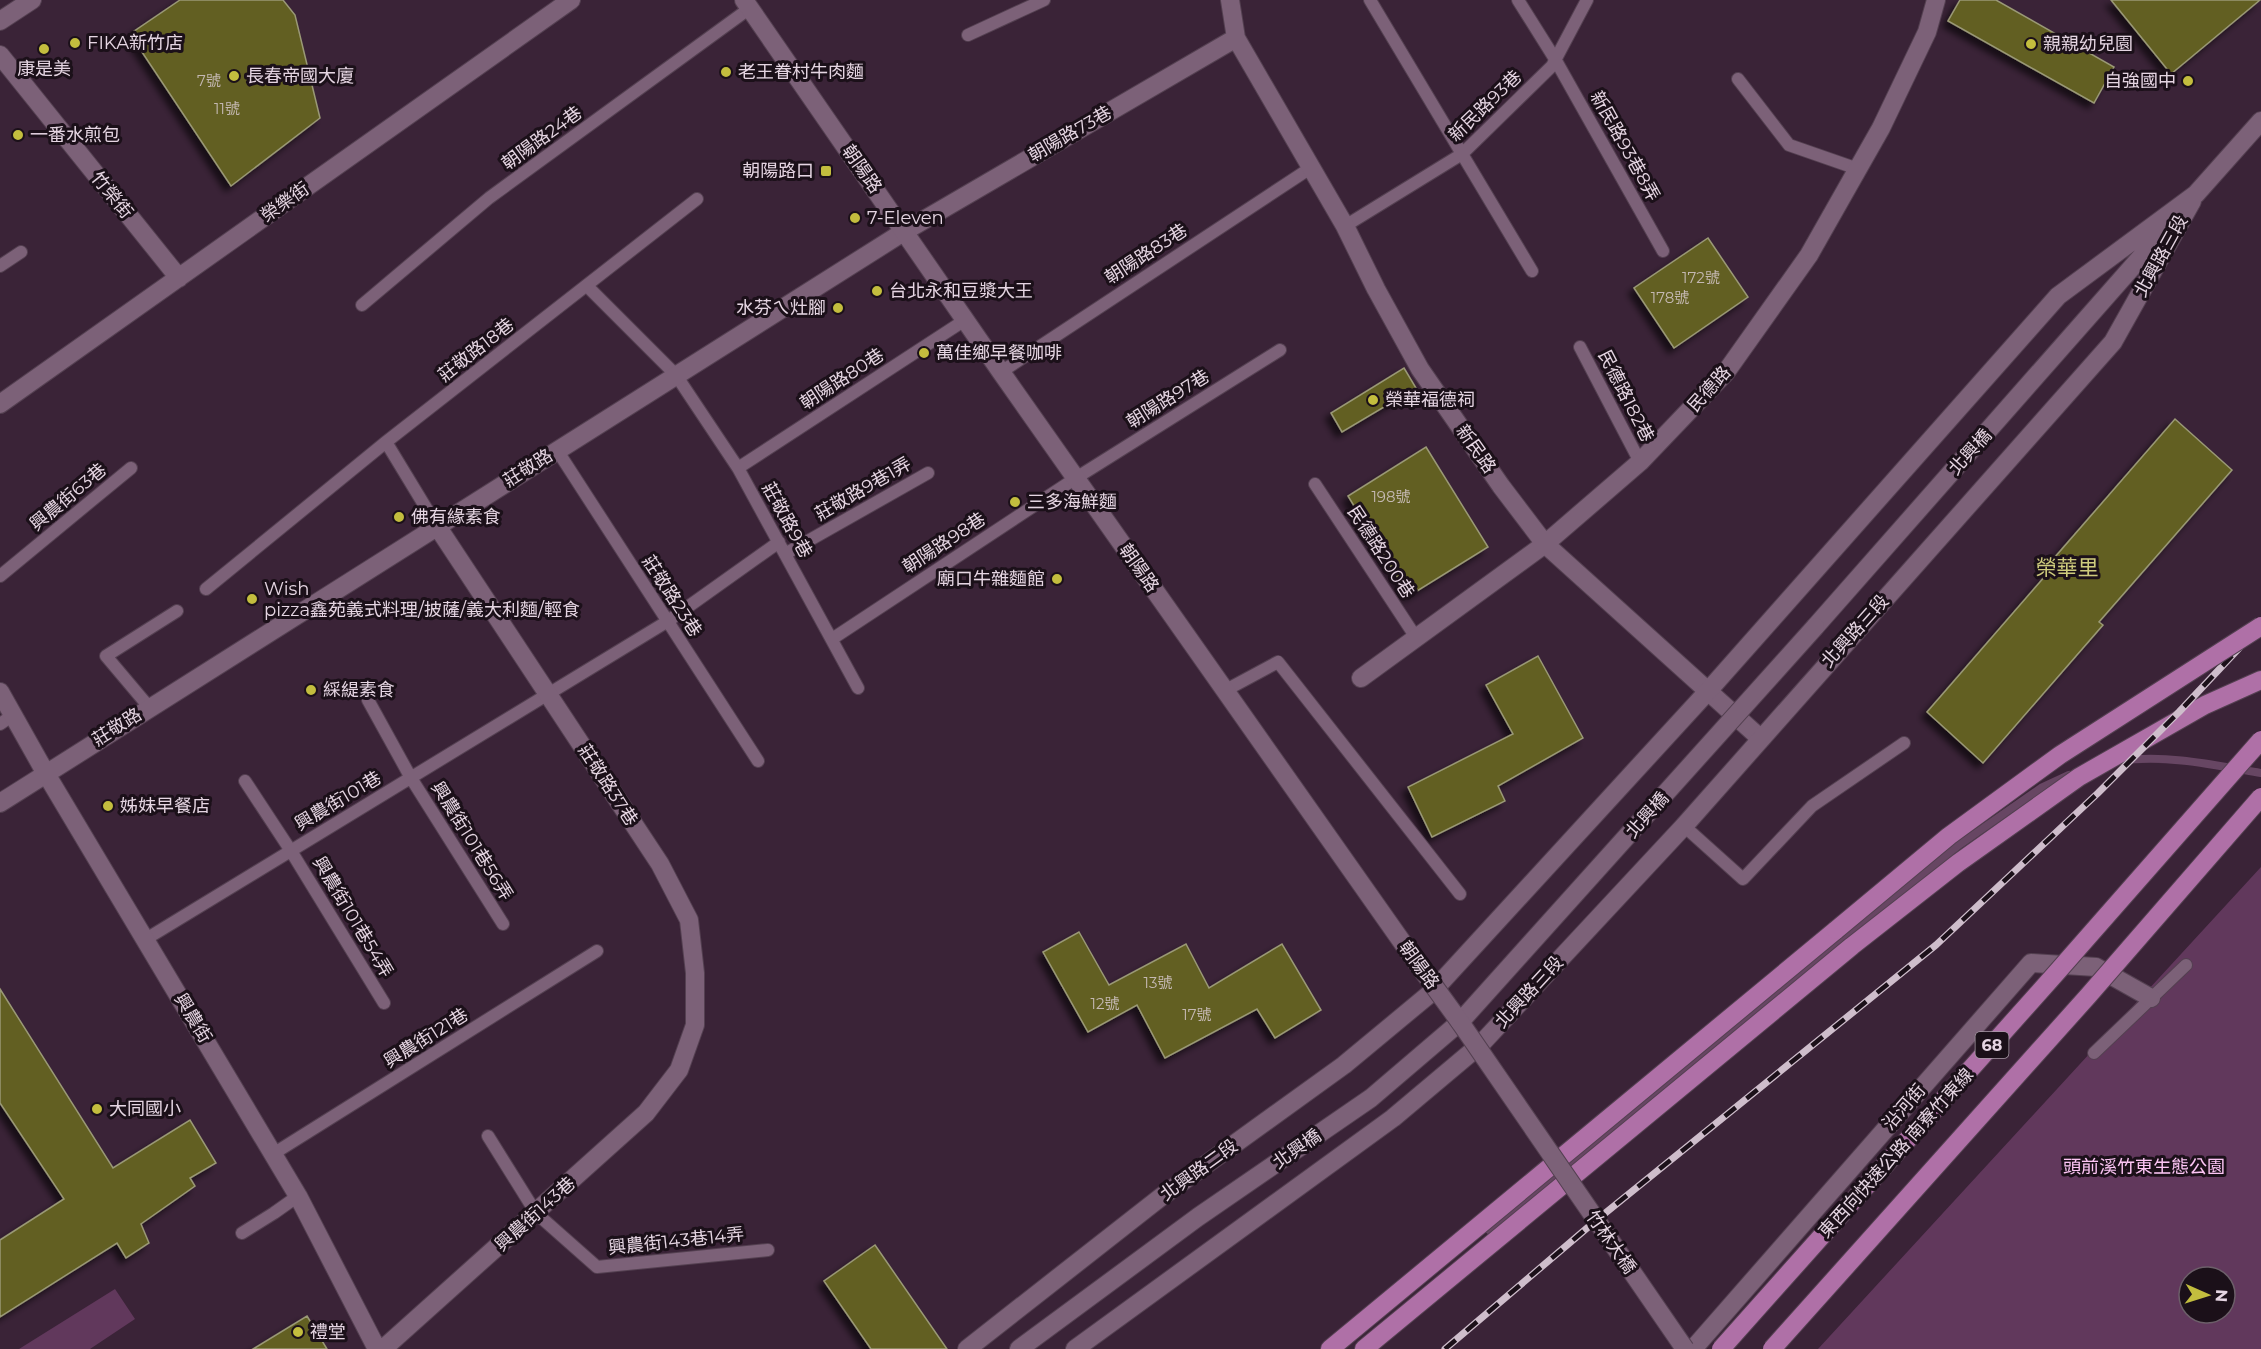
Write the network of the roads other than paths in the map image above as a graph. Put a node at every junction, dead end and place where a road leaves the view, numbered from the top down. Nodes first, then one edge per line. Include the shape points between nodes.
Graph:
1 (32, 0) edge
2 (571, 0) edge
3 (1044, 0) edge
4 (1230, 0) edge
5 (1370, 0) edge
6 (1518, 0) edge
7 (1587, 0) edge
8 (1936, 0) edge
9 (747, 4) edge
10 (0, 21) edge
11 (968, 35) dead end
12 (1236, 38) junction
13 (0, 55) edge
14 (1555, 59) junction
15 (1738, 79) dead end
16 (2261, 121) edge
17 (1462, 154) junction
18 (1312, 167) junction
19 (1858, 169) junction
20 (2196, 194) junction
21 (697, 199) dead end
22 (1346, 226) junction
23 (905, 231) junction
24 (1663, 251) dead end
25 (21, 252) dead end
26 (0, 266) edge
27 (1532, 271) dead end
28 (178, 278) junction
29 (587, 286) junction
30 (362, 305) dead end
31 (965, 320) junction
32 (1580, 347) dead end
33 (1280, 350) dead end
34 (1000, 372) junction
35 (676, 375) junction
36 (0, 404) edge
37 (386, 442) junction
38 (557, 450) junction
39 (1640, 462) junction
40 (131, 468) dead end
41 (738, 468) junction
42 (928, 473) dead end
43 (1076, 478) junction
44 (1315, 484) dead end
45 (437, 526) junction
46 (779, 542) junction
47 (1545, 544) junction
48 (786, 554) junction
49 (0, 576) edge
50 (206, 589) dead end
51 (177, 611) dead end
52 (668, 621) junction
53 (2261, 626) edge
54 (832, 639) junction
55 (1417, 639) junction
56 (1361, 678) dead end
57 (2261, 680) edge
58 (858, 688) dead end
59 (1226, 690) junction
60 (1709, 690) junction
61 (0, 692) edge
62 (549, 694) junction
63 (368, 700) dead end
64 (149, 707) junction
65 (7, 719) edge
66 (1761, 738) junction
67 (2261, 740) edge
68 (1905, 743) dead end
69 (758, 761) dead end
70 (45, 772) junction
71 (411, 778) junction
72 (245, 781) dead end
73 (2261, 797) edge
74 (0, 803) edge
75 (1684, 826) junction
76 (291, 851) junction
77 (1460, 894) dead end
78 (502, 924) dead end
79 (146, 939) junction
80 (597, 951) dead end
81 (2186, 965) dead end
82 (1432, 992) joint
83 (2151, 998) junction
84 (384, 1003) dead end
85 (1460, 1022) junction
86 (2094, 1053) dead end
87 (679, 1070) joint
88 (1536, 1134) joint
89 (488, 1136) dead end
90 (273, 1154) junction
91 (297, 1196) junction
92 (536, 1214) junction
93 (242, 1233) dead end
94 (768, 1250) dead end
95 (377, 1349) edge
96 (383, 1349) edge
97 (967, 1349) edge
98 (1019, 1349) edge
99 (1075, 1349) edge
100 (1330, 1349) edge
101 (1364, 1349) edge
102 (1685, 1349) edge
103 (1693, 1349) edge
104 (1721, 1349) edge
105 (1772, 1349) edge

1 - 10 street
2 - 28 street, 榮樂街
3 - 11 lane
4 - 12 street, 新民路
5 - 17 lane
6 - 14 lane, 新民路93巷8弄
7 - 14 lane, 新民路93巷
8 - 19 street, 民德路 via 1927,32
9 - 23 street, 朝陽路
9 - 30 lane, 朝陽路24巷 via 489,198
12 - 18 street, 新民路
12 - 23 street, 朝陽路73巷
13 - 28 street, 竹榮街
14 - 17 lane, 新民路93巷
14 - 24 lane, 新民路93巷8弄
15 - 19 lane via 1789,144
16 - 20 street, 北興路三段
17 - 22 lane, 新民路93巷
17 - 27 lane
18 - 22 street, 新民路
18 - 34 lane, 朝陽路83巷
19 - 39 street, 民德路 via 1809,255 1726,372
20 - 60 street, 北興路三段 via 2058,296
20 - 66 street, 北興路三段 via 2113,342
20 - 85 street, 北興橋, bridge
21 - 29 lane, 莊敬路18巷
22 - 47 street, 新民路 via 1420,369
23 - 31 street, 朝陽路
23 - 35 street, 莊敬路
25 - 26 lane
28 - 36 street, 榮樂街
29 - 35 lane
29 - 37 lane, 莊敬路18巷
31 - 34 street, 朝陽路
31 - 41 lane, 朝陽路80巷
32 - 39 lane, 民德路182巷
33 - 43 lane, 朝陽路97巷
34 - 43 street, 朝陽路
35 - 38 street, 莊敬路
35 - 41 lane, 莊敬路9巷
37 - 45 lane
37 - 50 lane, 莊敬路18巷
38 - 45 street, 莊敬路
38 - 52 lane, 莊敬路23巷
39 - 47 street, 民德路
40 - 49 lane, 興農街63巷
41 - 46 lane, 莊敬路9巷
42 - 48 lane, 莊敬路9巷1弄
43 - 54 lane, 朝陽路98巷
43 - 59 street, 朝陽路
44 - 55 lane, 民德路200巷
45 - 62 street, 莊敬路37巷
45 - 64 street, 莊敬路
46 - 48 lane, 莊敬路9巷
46 - 52 lane, 興農街101巷
47 - 55 street, 民德路
47 - 60 street, 新民路
48 - 54 lane, 莊敬路9巷
51 - 64 lane via 106,656
52 - 62 lane, 興農街101巷
52 - 69 lane, 莊敬路23巷
53 - 100 highway, bridge via 2060,755 1949,836
54 - 58 lane, 莊敬路9巷
55 - 56 street, 民德路
57 - 101 highway via 2205,705 2079,777 1958,863
59 - 77 lane via 1278,662
59 - 85 street, 朝陽路, bridge
60 - 66 street, 新民路
60 - 82 street, 北興路三段
61 - 65 street, 興農街
62 - 71 lane, 興農街101巷
62 - 87 street, 莊敬路37巷 via 660,864 688,920 695,973 695,1025
63 - 71 lane, 興農街101巷56弄
64 - 70 street, 莊敬路
65 - 70 street, 興農街
66 - 75 street, 北興路三段
67 - 104 highway, 東西向快速公路 南寮竹東線 / 68, bridge
68 - 75 lane via 1812,806 1743,879
70 - 74 street, 莊敬路
70 - 79 street, 興農街
71 - 76 lane, 興農街101巷
71 - 78 lane, 興農街101巷56弄
72 - 76 lane, 興農街101巷54弄
73 - 105 highway, 68, bridge
75 - 99 street, 北興路三段 via 1481,1044 1393,1118
76 - 79 lane, 興農街101巷
76 - 84 lane, 興農街101巷54弄
79 - 90 street, 興農街
80 - 90 lane, 興農街121巷
81 - 83 lane
82 - 97 street, 北興路二段 via 1344,1065 1161,1197
83 - 86 lane
83 - 103 street, 沿河街 via 2096,967 2031,963
85 - 88 street, 朝陽路, bridge
85 - 98 street, 北興橋 via 1371,1098 1198,1217
87 - 92 street, 興農街143巷 via 646,1113
88 - 102 street, 竹林大橋, bridge
89 - 92 lane, 興農街143巷14弄
90 - 91 street, 興農街
91 - 93 lane
91 - 95 street, 興農街
92 - 94 lane, 興農街143巷14弄 via 597,1267
92 - 96 street, 興農街143巷

